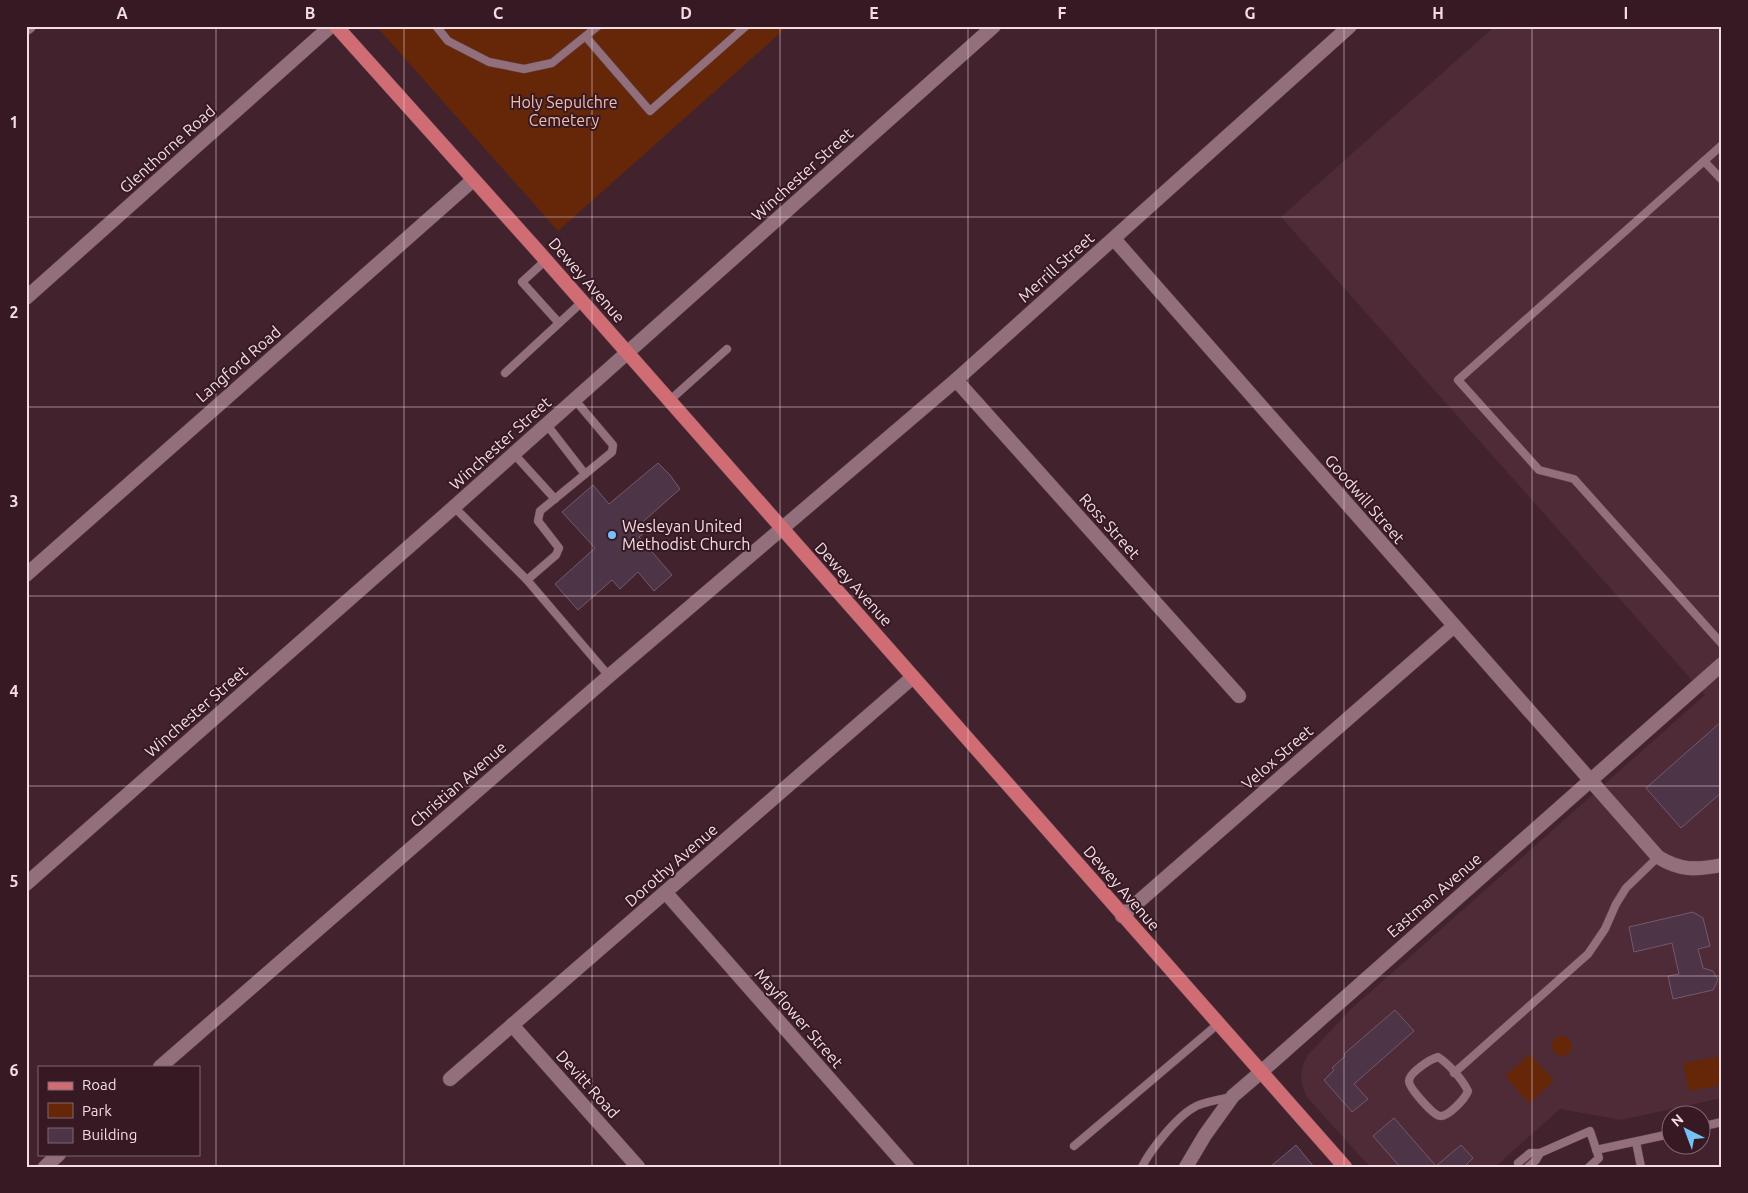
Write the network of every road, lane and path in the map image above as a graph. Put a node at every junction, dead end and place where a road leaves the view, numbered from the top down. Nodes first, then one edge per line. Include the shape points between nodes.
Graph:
1 (331, 26) edge
2 (336, 26) edge
3 (436, 26) edge
4 (598, 26) edge
5 (746, 26) edge
6 (994, 26) edge
7 (1350, 26) edge
8 (586, 37) junction
9 (1722, 145) edge
10 (1704, 160) junction
11 (473, 180) junction
12 (1722, 180) edge
13 (1114, 239) junction
14 (546, 260) junction
15 (26, 298) edge
16 (582, 302) junction
17 (559, 323) junction
18 (727, 349) dead end
19 (628, 353) junction
20 (505, 373) dead end
21 (956, 380) junction
22 (575, 400) junction
23 (669, 401) junction
24 (547, 425) junction
25 (514, 454) junction
26 (585, 474) junction
27 (555, 499) junction
28 (454, 507) junction
29 (781, 529) junction
30 (26, 575) edge
31 (527, 580) junction
32 (1454, 626) junction
33 (1722, 644) edge
34 (1722, 664) edge
35 (609, 676) junction
36 (913, 677) junction
37 (1239, 696) dead end
38 (1591, 781) junction
39 (1658, 857) junction
40 (1722, 865) edge
41 (26, 884) edge
42 (666, 893) junction
43 (1122, 916) junction
44 (1218, 1024) junction
45 (512, 1025) junction
46 (161, 1066) edge
47 (1261, 1072) junction
48 (1454, 1073) junction
49 (450, 1079) dead end
50 (1233, 1096) junction
51 (1660, 1136) edge
52 (1636, 1142) junction
53 (1074, 1146) dead end
54 (1596, 1150) junction
55 (1540, 1153) junction
56 (57, 1156) edge
57 (1518, 1163) dead end
58 (1600, 1163) edge
59 (45, 1167) edge
60 (638, 1167) edge
61 (907, 1167) edge
62 (1142, 1167) edge
63 (1186, 1167) edge
64 (1345, 1167) edge
65 (1528, 1167) edge
66 (1588, 1167) edge
67 (1641, 1167) edge

1 - 15 street, Glenthorne Road
2 - 11 main road, Dewey Avenue
3 - 8 lane via 448,41 489,62 524,69 552,63
4 - 8 lane
5 - 8 lane via 650,111
6 - 19 street, Winchester Street
7 - 13 street, Merrill Street
9 - 10 lane
10 - 12 lane
10 - 33 lane via 1458,380 1540,470 1574,479
11 - 14 main road, Dewey Avenue
11 - 30 street, Langford Road
13 - 21 street, Merrill Street
13 - 32 street, Goodwill Street
14 - 16 main road, Dewey Avenue
14 - 17 lane via 522,282
16 - 17 lane
16 - 19 main road, Dewey Avenue
17 - 20 lane
18 - 23 lane
19 - 22 street, Winchester Street
19 - 23 main road, Dewey Avenue
21 - 29 street, Merrill Street
21 - 37 street, Ross Street
22 - 24 street, Winchester Street
22 - 26 lane via 613,445 612,452
23 - 29 main road, Dewey Avenue
24 - 25 street, Winchester Street
24 - 26 lane
25 - 27 lane
25 - 28 street, Winchester Street
26 - 27 lane
27 - 31 lane via 540,511 538,521 559,548 556,555
28 - 31 lane
28 - 41 street, Winchester Street
29 - 35 street, Christian Avenue
29 - 36 main road, Dewey Avenue
31 - 35 lane
32 - 38 street, Goodwill Street
32 - 43 street, Velox Street
34 - 38 street, Eastman Avenue
35 - 46 street, Christian Avenue
36 - 42 street, Dorothy Avenue
36 - 43 main road, Dewey Avenue
38 - 39 street, Goodwill Street
38 - 47 street, Eastman Avenue
39 - 40 street via 1687,869
39 - 48 lane via 1626,888 1588,954
42 - 45 street, Dorothy Avenue
42 - 61 street, Mayflower Street
43 - 44 main road, Dewey Avenue
44 - 47 main road, Dewey Avenue
44 - 53 lane
45 - 49 street, Dorothy Avenue
45 - 60 street, Devitt Road
47 - 50 street, Eastman Avenue
47 - 64 main road, Dewey Avenue
48 - 48 lane via 1443,1060 1431,1058 1409,1081 1428,1107 1440,1116 1465,1098 1468,1091
50 - 62 lane via 1193,1107 1147,1156
50 - 63 street, Eastman Avenue
51 - 52 lane
52 - 54 lane
52 - 67 lane
54 - 55 lane via 1590,1131
54 - 58 lane
55 - 57 lane via 1530,1153
55 - 65 lane
56 - 59 street
58 - 66 lane

